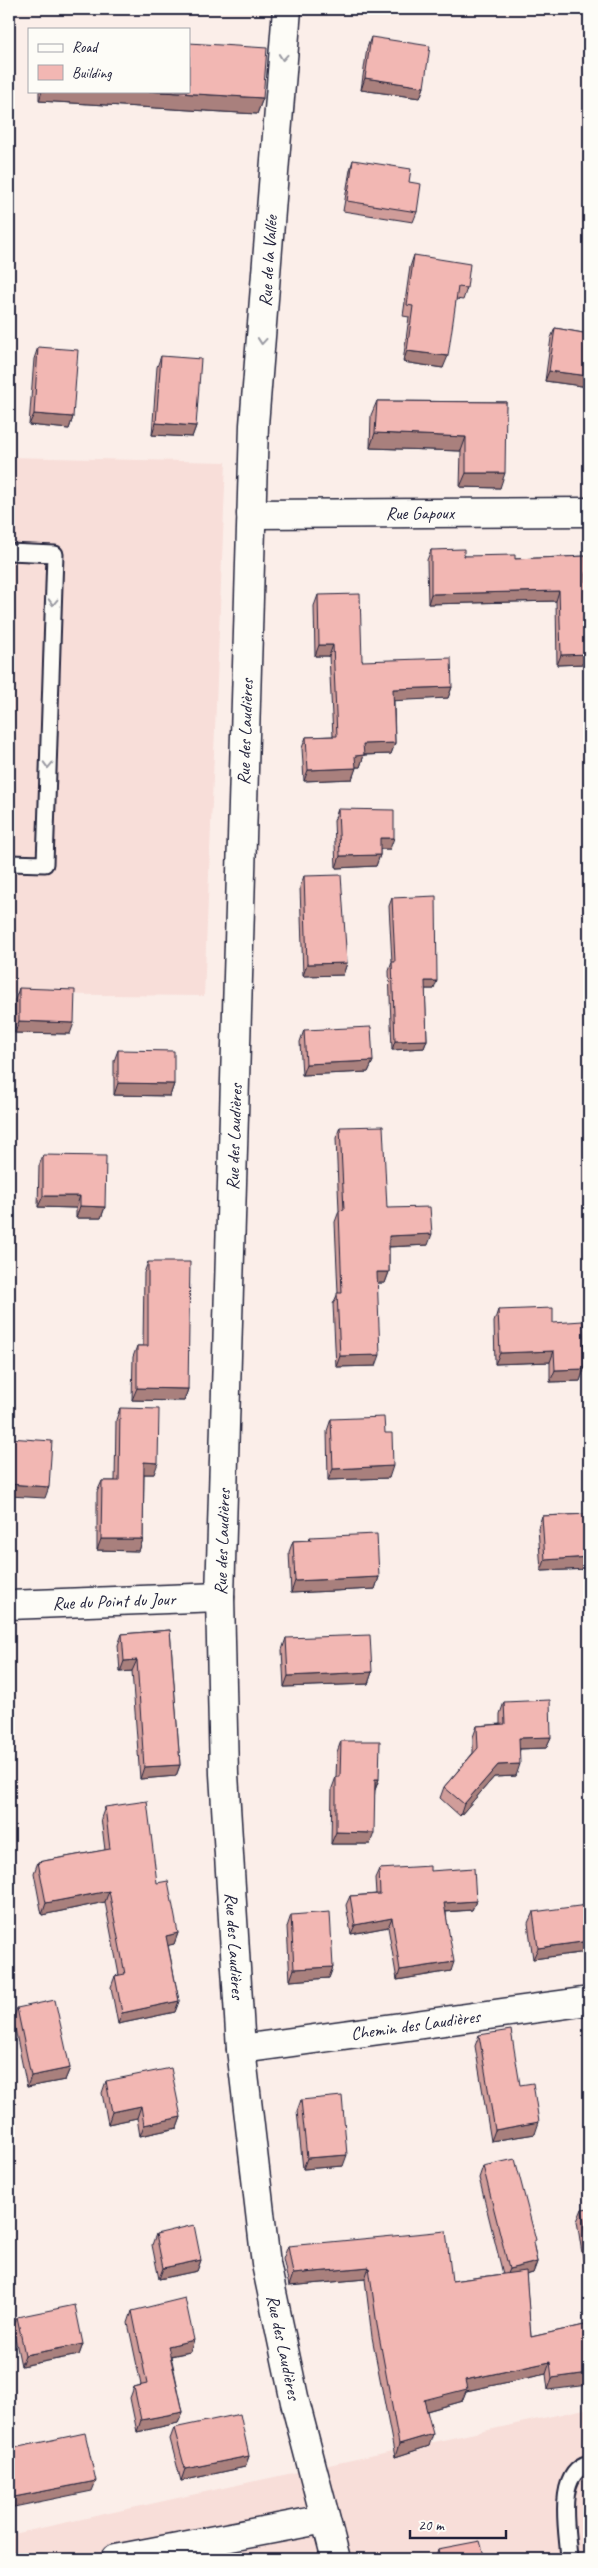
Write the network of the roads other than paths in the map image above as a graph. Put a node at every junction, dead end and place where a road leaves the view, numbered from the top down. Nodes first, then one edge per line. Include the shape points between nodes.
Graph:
1 (288, 9) edge
2 (589, 512) edge
3 (251, 514) junction
4 (9, 552) edge
5 (9, 862) edge
6 (220, 1597) junction
7 (9, 1605) edge
8 (589, 2000) edge
9 (241, 2049) junction
10 (589, 2464) edge
11 (325, 2519) junction
12 (115, 2559) edge
13 (336, 2559) edge
14 (570, 2559) edge

1 -> 3 street, Rue de la Vallée via 254,425
2 - 3 street, Rue Gapoux
3 - 6 street, Rue des Laudières
4 -> 5 lane via 55,554 45,864
6 - 7 street, Rue du Point du Jour
6 - 9 street, Rue des Laudières via 224,1774
8 - 9 street, Chemin des Laudières
9 - 11 street, Rue des Laudières via 266,2264 295,2402
10 - 14 lane via 571,2477 565,2497
11 - 12 street
11 - 13 street, Rue des Laudières

